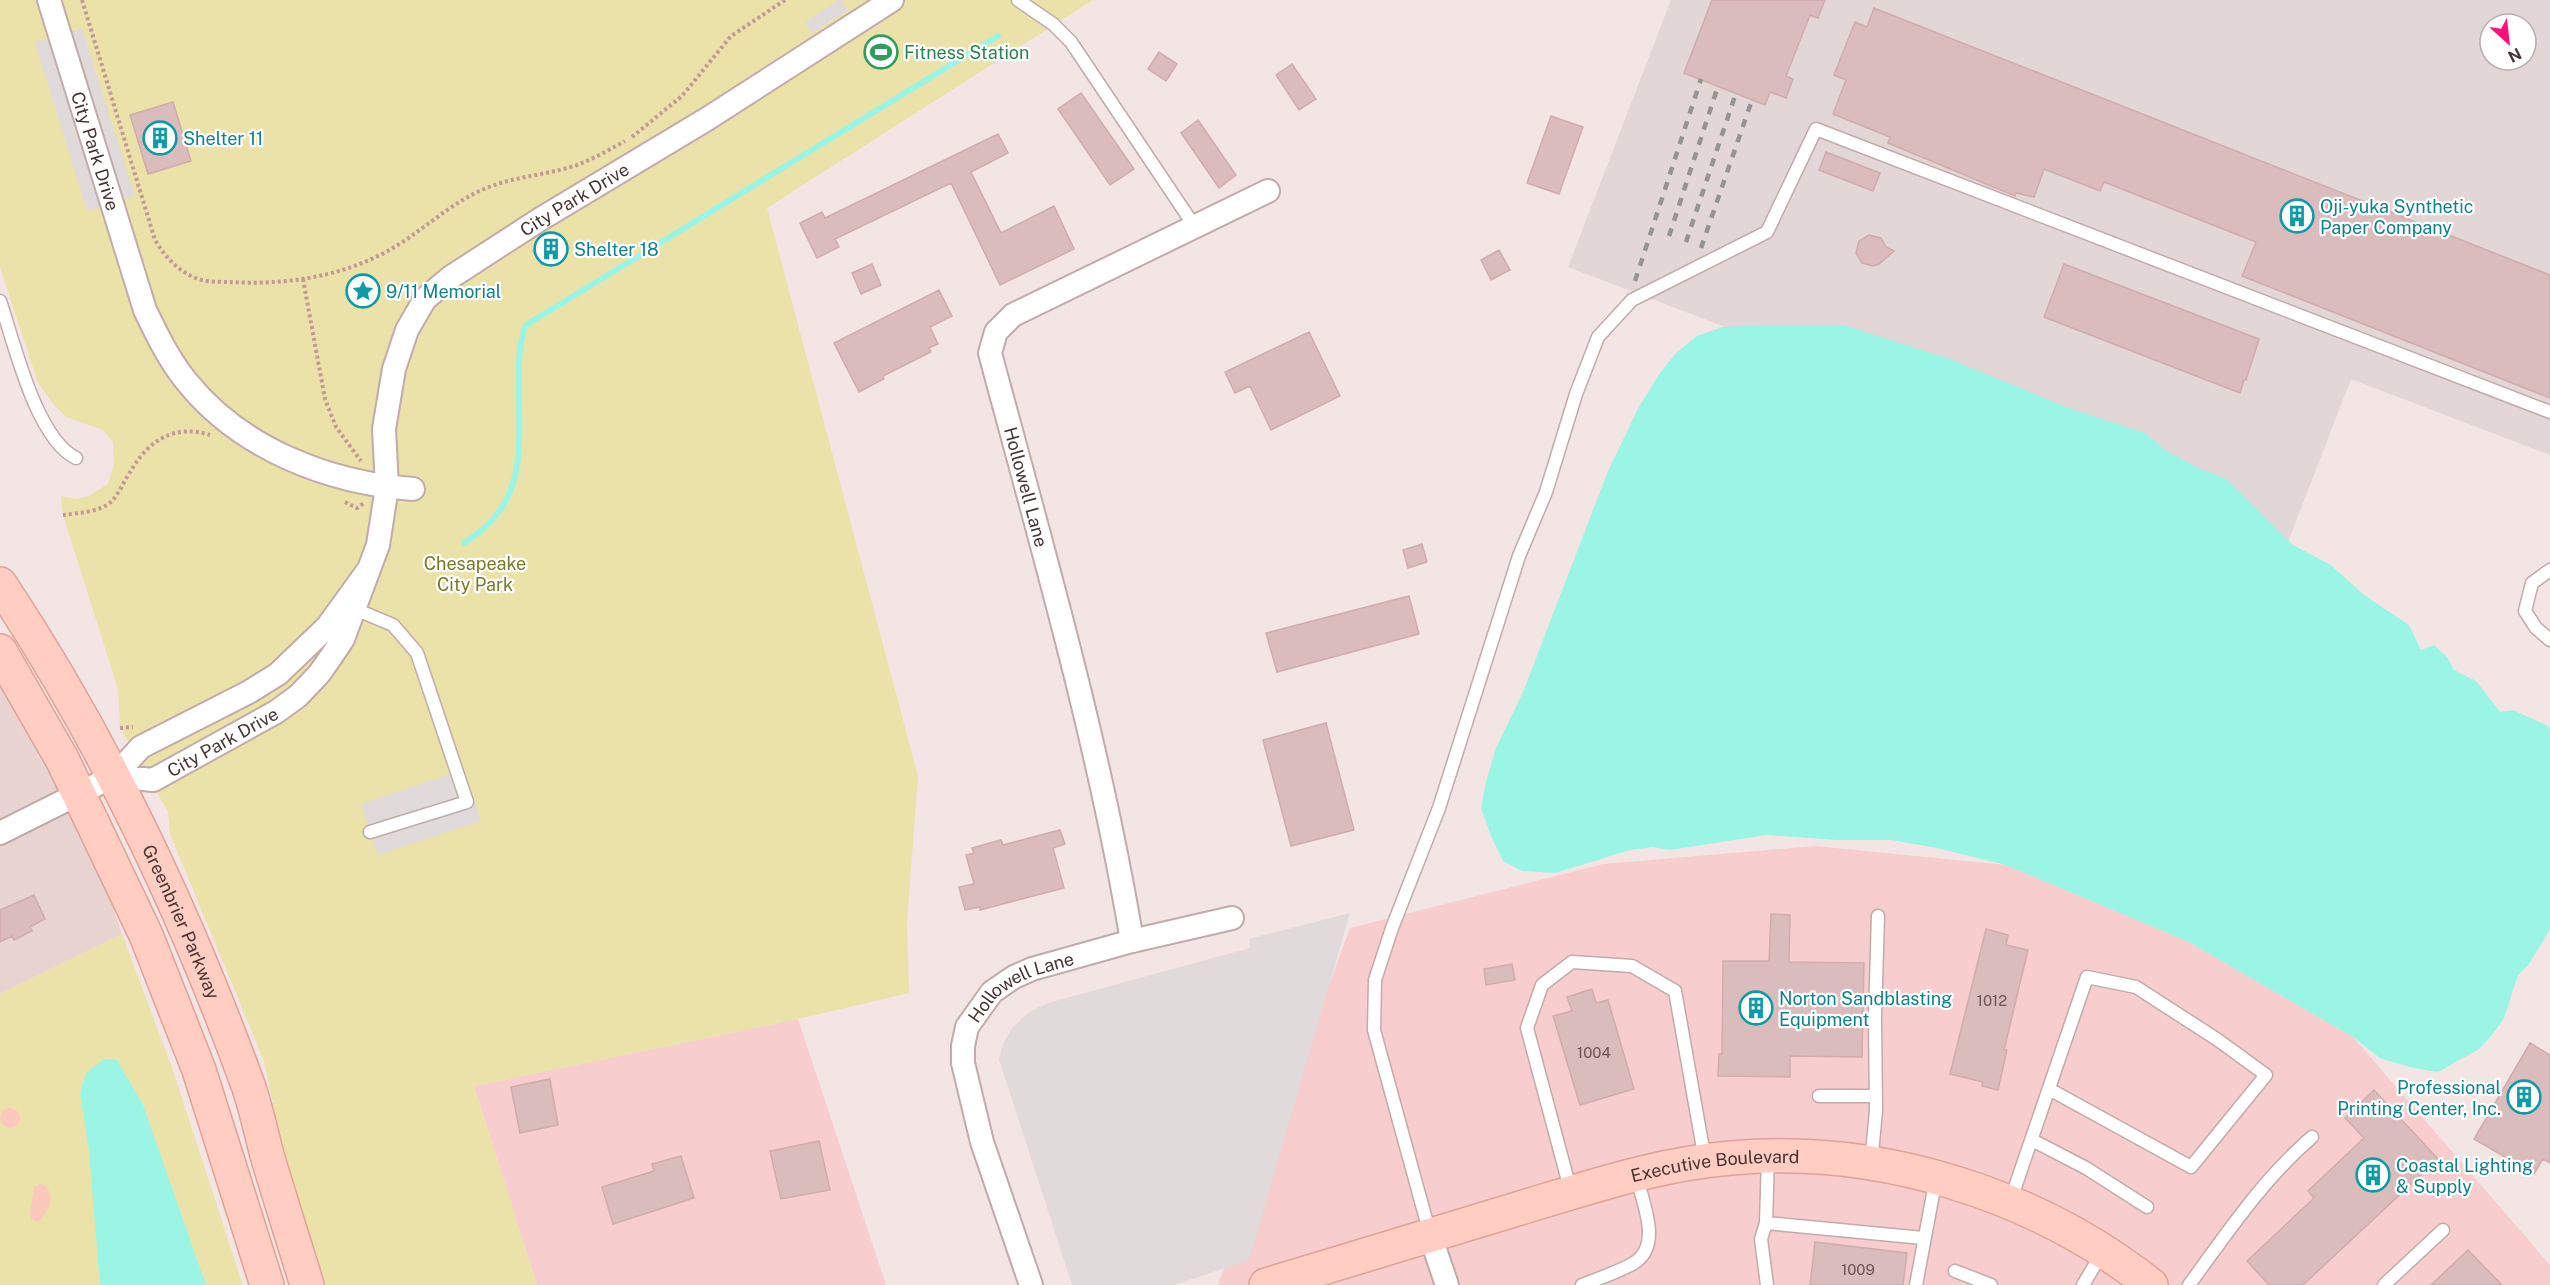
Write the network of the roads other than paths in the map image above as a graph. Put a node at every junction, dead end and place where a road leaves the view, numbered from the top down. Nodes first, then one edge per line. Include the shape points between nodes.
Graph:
1 (49, 0) edge
2 (892, 0) edge
3 (1018, 0) edge
4 (1268, 191) dead end
5 (1195, 227) junction
6 (0, 301) edge
7 (2550, 412) edge
8 (76, 458) dead end
9 (387, 487) junction
10 (413, 489) dead end
11 (2550, 570) edge
12 (0, 584) edge
13 (349, 606) junction
14 (2550, 640) edge
15 (0, 651) edge
16 (114, 776) junction
17 (79, 794) junction
18 (370, 832) dead end
19 (0, 833) edge
20 (1878, 916) dead end
21 (1232, 918) dead end
22 (1132, 941) junction
23 (2049, 1089) junction
24 (1819, 1096) dead end
25 (1876, 1096) junction
26 (2312, 1137) dead end
27 (2032, 1140) junction
28 (1768, 1156) junction
29 (1705, 1161) junction
30 (1871, 1163) junction
31 (1636, 1174) junction
32 (1936, 1177) junction
33 (1571, 1193) junction
34 (2009, 1203) junction
35 (2147, 1207) dead end
36 (1766, 1223) junction
37 (2444, 1230) dead end
38 (1430, 1235) junction
39 (1923, 1238) junction
40 (2103, 1252) junction
41 (1955, 1271) dead end
42 (267, 1285) edge
43 (307, 1285) edge
44 (1031, 1285) edge
45 (1266, 1285) edge
46 (1447, 1285) edge
47 (1582, 1285) edge
48 (1767, 1285) edge
49 (1916, 1285) edge
50 (1991, 1285) edge
51 (2083, 1285) edge
52 (2151, 1285) edge
53 (2189, 1285) edge
54 (2384, 1285) edge

1 - 9 street, City Park Drive via 145,310 162,346 201,398 233,425 282,455 318,471
2 - 9 street, City Park Drive via 707,119 539,220 425,299 407,330 394,369 384,429
3 - 5 lane via 1071,42
4 - 5 street, Hollowell Lane
5 - 22 street, Hollowell Lane via 1013,315 996,332 990,353 1060,616 1120,869
6 - 8 lane via 44,423 62,449
7 - 38 lane via 1816,129 1767,232 1632,300 1598,337 1519,556 1439,808 1375,980 1374,1030
9 - 10 street, City Park Drive
9 - 13 street, City Park Drive via 380,537 369,569
11 - 14 lane via 2532,583 2525,611
12 - 16 main road, Greenbrier Parkway via 60,677
13 - 16 street, City Park Drive via 278,674 141,747
13 - 16 street, City Park Drive via 343,639 319,674 276,712 153,780
13 - 18 lane via 393,625 417,653 467,802
15 - 17 main road, Greenbrier Parkway
16 - 17 street
16 - 43 main road, Greenbrier Parkway via 184,924 221,1014 249,1088
17 - 19 street
17 - 42 main road, Greenbrier Parkway via 146,935 184,1030
20 - 25 lane
21 - 22 street, Hollowell Lane
22 - 44 street, Hollowell Lane via 1014,977 992,992 968,1027 963,1063 982,1142
23 - 23 lane via 2191,1167 2266,1075 2136,987 2087,977
23 - 27 lane
24 - 25 lane
25 - 30 lane
26 - 53 lane via 2253,1197
27 - 34 lane
27 - 35 lane
28 - 29 main road, Executive Boulevard
28 - 30 main road, Executive Boulevard
28 - 36 lane
29 - 31 main road, Executive Boulevard
29 - 33 lane via 1675,991 1632,966 1572,962 1542,985 1527,1028
30 - 32 main road, Executive Boulevard
31 - 33 main road, Executive Boulevard
31 - 47 lane via 1649,1230 1648,1248 1636,1262
32 - 34 main road, Executive Boulevard
32 - 39 lane
33 - 38 main road, Executive Boulevard
34 - 40 main road, Executive Boulevard via 2041,1216
36 - 39 lane
36 - 48 lane via 1761,1239
37 - 54 lane
38 - 45 main road, Executive Boulevard
38 - 46 street
39 - 49 lane
40 - 51 lane
40 - 52 main road, Executive Boulevard
41 - 50 lane

